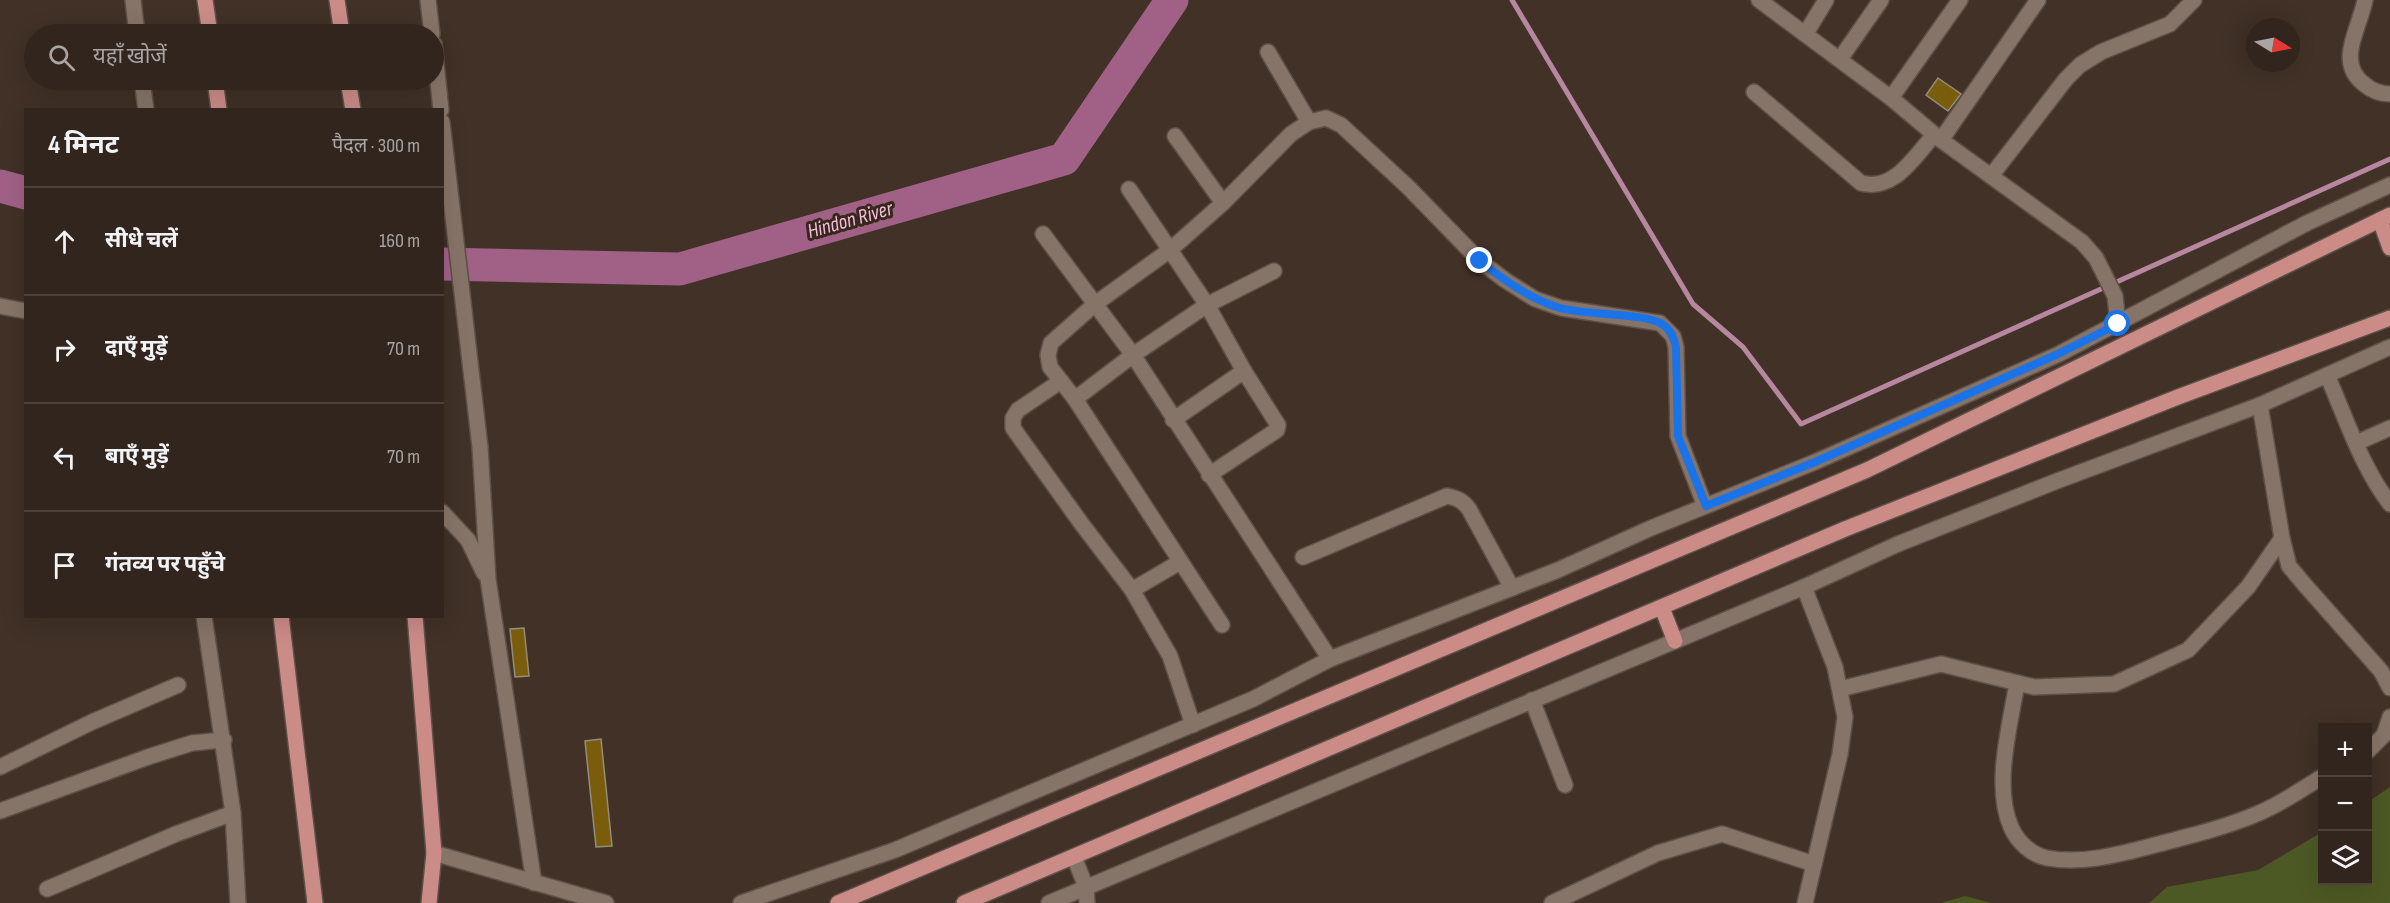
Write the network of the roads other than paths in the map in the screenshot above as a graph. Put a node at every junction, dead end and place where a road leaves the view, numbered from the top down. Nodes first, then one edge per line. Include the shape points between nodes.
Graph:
1 (133, 0) edge
2 (205, 0) edge
3 (337, 0) edge
4 (428, 0) edge
5 (1759, 0) edge
6 (1826, 0) edge
7 (1881, 0) edge
8 (1960, 0) edge
9 (2038, 0) edge
10 (2194, 0) edge
11 (2365, 0) edge
12 (136, 24) edge
13 (209, 24) edge
14 (341, 24) edge
15 (431, 24) edge
16 (1806, 33) junction
17 (1268, 51) dead end
18 (1840, 59) junction
19 (143, 90) edge
20 (216, 90) edge
21 (350, 90) edge
22 (439, 90) edge
23 (1754, 92) dead end
24 (2390, 94) edge
25 (1892, 98) junction
26 (146, 108) edge
27 (219, 108) edge
28 (353, 108) edge
29 (441, 108) edge
30 (1309, 122) junction
31 (1175, 136) dead end
32 (1937, 137) junction
33 (444, 139) edge
34 (1991, 176) junction
35 (2390, 185) edge
36 (1129, 189) dead end
37 (1223, 202) junction
38 (2385, 218) edge
39 (1043, 234) dead end
40 (2390, 248) edge
41 (1170, 250) junction
42 (1274, 271) dead end
43 (1095, 304) junction
44 (1207, 305) junction
45 (0, 306) edge
46 (24, 311) edge
47 (2390, 318) edge
48 (2118, 324) junction
49 (2390, 347) edge
50 (1133, 355) junction
51 (1244, 371) junction
52 (2327, 375) junction
53 (1061, 381) junction
54 (1075, 399) junction
55 (2260, 405) junction
56 (1173, 420) junction
57 (2390, 428) edge
58 (2356, 443) junction
59 (1209, 475) junction
60 (2390, 504) edge
61 (1706, 506) junction
62 (444, 514) edge
63 (2282, 538) junction
64 (1303, 557) dead end
65 (1180, 562) junction
66 (488, 579) junction
67 (1804, 587) junction
68 (1512, 588) junction
69 (1132, 590) junction
70 (1662, 608) junction
71 (204, 618) edge
72 (281, 618) edge
73 (415, 618) edge
74 (1222, 626) dead end
75 (1675, 641) junction
76 (1330, 659) junction
77 (2017, 683) junction
78 (178, 685) dead end
79 (2390, 688) edge
80 (1840, 689) junction
81 (1532, 700) junction
82 (2390, 717) edge
83 (1193, 725) junction
84 (224, 740) junction
85 (2372, 746) edge
86 (0, 767) edge
87 (2318, 779) edge
88 (1565, 785) dead end
89 (0, 811) edge
90 (233, 813) junction
91 (434, 853) junction
92 (1074, 856) junction
93 (1814, 864) junction
94 (534, 883) junction
95 (47, 889) dead end
96 (1086, 895) edge
97 (314, 896) edge
98 (238, 903) edge
99 (306, 903) edge
100 (429, 903) edge
101 (606, 903) edge
102 (741, 903) edge
103 (838, 903) edge
104 (964, 903) edge
105 (1049, 903) edge
106 (1552, 903) edge
107 (1804, 903) edge

1 - 12 street
2 - 13 main road
3 - 14 main road
4 - 15 street
5 - 16 street
6 - 16 street
7 - 18 street
8 - 25 street
9 - 32 street
10 - 34 street via 2170,24 2101,52 2080,65
11 - 24 street via 2350,47 2350,66 2366,87
16 - 18 street
17 - 30 street
18 - 25 street
19 - 26 street
20 - 27 main road
21 - 28 main road
22 - 29 street
23 - 32 street via 1861,183 1873,186 1900,173
25 - 32 street
30 - 37 street via 1291,134
30 - 61 street via 1326,118 1341,125 1480,261 1535,299 1586,313 1660,322 1668,329 1676,347 1678,436
31 - 37 street
32 - 34 street
33 - 66 street via 480,447
34 - 48 street via 2082,242 2096,258 2115,296
35 - 48 street via 2307,223
36 - 41 street
37 - 41 street
38 - 40 main road
38 - 103 main road via 1867,470
39 - 43 street
41 - 43 street
41 - 44 street
42 - 44 street
43 - 50 street
43 - 53 street via 1051,343 1050,367
44 - 50 street
44 - 51 street
45 - 46 street
47 - 70 main road via 1845,528
48 - 61 street via 1815,462
49 - 52 street
50 - 54 street
50 - 56 street
51 - 56 street
51 - 59 street via 1278,423 1278,429
52 - 55 street
52 - 58 street
53 - 54 street
53 - 69 street via 1018,410 1013,429
54 - 65 street
55 - 63 street
55 - 67 street via 1898,544
56 - 59 street
57 - 58 street
58 - 60 street
59 - 76 street
61 - 68 street
62 - 66 street via 468,540
63 - 77 street via 2248,587 2188,650 2114,684 2034,687
63 - 79 street via 2289,566 2381,671
64 - 68 street via 1447,496 1455,497 1463,501
65 - 69 street
65 - 74 street
66 - 94 street
67 - 75 street
67 - 80 street
68 - 76 street
69 - 83 street via 1170,656
70 - 75 main road
70 - 92 main road
71 - 84 street
72 - 97 main road
73 - 91 main road
75 - 81 street
76 - 83 street
77 - 80 street via 1941,664
77 - 87 street via 2004,773 2004,806 2012,829 2027,850 2046,858 2085,860 2116,855 2218,828 2262,812
78 - 86 street
80 - 93 street via 1845,717 1840,754
81 - 88 street
81 - 96 street
82 - 85 street via 2384,735
83 - 102 street via 895,850
84 - 89 street via 192,743
84 - 90 street
90 - 95 street
90 - 98 street
91 - 94 street
91 - 100 main road
92 - 96 street
92 - 104 main road
93 - 106 street via 1722,834 1658,853
93 - 107 street
94 - 101 street
96 - 105 street
97 - 99 street

